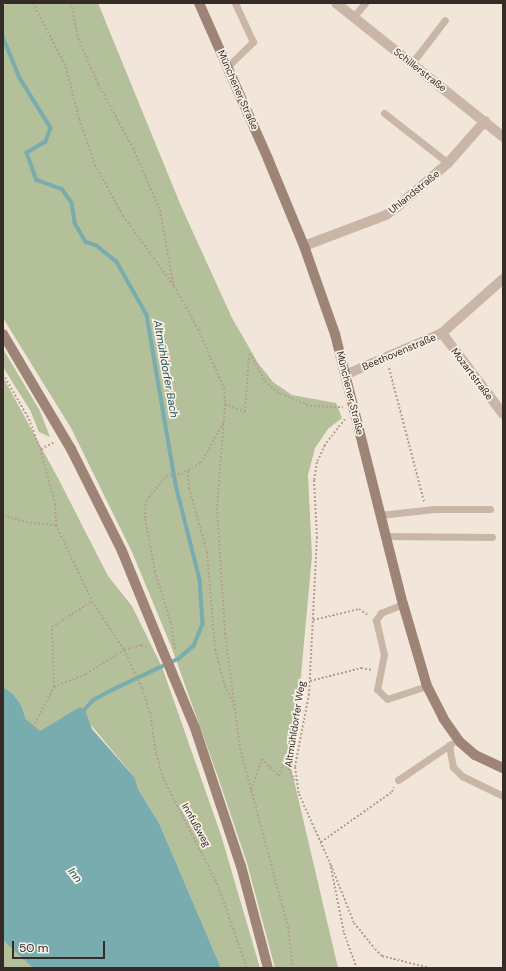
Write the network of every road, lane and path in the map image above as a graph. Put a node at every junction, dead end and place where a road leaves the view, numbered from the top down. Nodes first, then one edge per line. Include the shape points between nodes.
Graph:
1 (33, 3) edge
2 (71, 3) edge
3 (201, 3) edge
4 (235, 3) edge
5 (336, 3) edge
6 (365, 3) edge
7 (353, 17) junction
8 (445, 20) dead end
9 (412, 63) junction
10 (228, 66) junction
11 (384, 113) dead end
12 (485, 121) junction
13 (503, 137) edge
14 (448, 163) junction
15 (304, 246) junction
16 (503, 279) edge
17 (174, 286) junction
18 (442, 333) junction
19 (3, 334) edge
20 (386, 357) junction
21 (3, 374) edge
22 (346, 374) junction
23 (225, 404) junction
24 (334, 409) dead end
25 (503, 414) edge
26 (224, 421) junction
27 (336, 430) dead end
28 (65, 438) junction
29 (40, 449) junction
30 (188, 471) junction
31 (490, 509) dead end
32 (427, 510) junction
33 (3, 515) edge
34 (380, 515) junction
35 (56, 525) junction
36 (385, 536) junction
37 (492, 537) dead end
38 (92, 601) junction
39 (403, 604) junction
40 (313, 620) junction
41 (376, 620) junction
42 (158, 649) junction
43 (124, 650) junction
44 (175, 650) dead end
45 (381, 671) junction
46 (310, 681) junction
47 (427, 686) junction
48 (54, 687) junction
49 (237, 710) junction
50 (33, 727) dead end
51 (453, 742) junction
52 (503, 768) edge
53 (398, 780) joint
54 (296, 781) junction
55 (250, 791) junction
56 (503, 796) edge
57 (321, 842) junction
58 (330, 863) junction
59 (247, 968) edge
60 (268, 968) edge
61 (293, 968) edge
62 (357, 968) edge
63 (430, 968) edge

1 - 17 path via 66,67 79,119 95,165 123,216
2 - 17 path via 78,38 98,84 133,148 160,210
3 - 10 street, Münchener Straße
4 - 10 lane via 253,42
5 - 7 street, Schillerstraße
6 - 7 lane
7 - 9 street, Schillerstraße
8 - 9 lane
9 - 12 street, Schillerstraße
10 - 15 street, Münchener Straße
11 - 14 lane
12 - 13 street, Schillerstraße
12 - 14 street, Uhlandstraße
14 - 15 street, Uhlandstraße via 386,215
15 - 22 street, Münchener Straße
16 - 18 street, Beethovenstraße
17 - 23 path via 198,329 218,373
18 - 20 street, Beethovenstraße
18 - 25 street, Mozartstraße
19 - 28 street
20 - 22 street, Beethovenstraße
20 - 32 path
21 - 29 path via 29,418
22 - 34 street, Münchener Straße
23 - 24 path via 245,412 250,353 265,381 277,392 299,403
23 - 26 path
26 - 30 path via 201,463
26 - 49 path via 217,508 225,633
27 - 40 path, Altmühldorfer Weg via 317,462 314,480 317,537
28 - 29 path
28 - 42 street via 122,551
29 - 35 path via 55,504
30 - 44 path via 166,476 146,501 145,518 156,572 171,623
30 - 49 path via 189,488 207,552 215,649 224,686
31 - 32 lane
32 - 34 lane
33 - 35 path via 26,522
34 - 36 street, Münchener Straße
35 - 38 path, Innfußweg
36 - 37 lane
36 - 39 street, Münchener Straße
38 - 43 path, Innfußweg
38 - 48 path via 52,627
39 - 41 lane via 380,614
39 - 47 street, Münchener Straße
40 - 41 path via 359,610
40 - 46 path, Altmühldorfer Weg
41 - 45 lane via 384,654
42 - 43 path via 140,645
42 - 60 street, bridge via 172,673 195,728 239,859
43 - 48 path via 86,674
43 - 59 path, Innfußweg via 150,712 156,754 164,780 217,883
45 - 46 path via 361,668
45 - 47 lane via 377,689 387,699
46 - 54 path, Altmühldorfer Weg via 295,767
47 - 51 street, Münchener Straße
48 - 50 path
49 - 55 path via 240,748
51 - 52 street, Münchener Straße
51 - 53 lane
51 - 56 lane, Münchener Straße via 453,767 462,776
53 - 57 path via 392,792
54 - 55 path via 284,762 279,776 262,759
54 - 57 path, Altmühldorfer Weg
55 - 61 path via 288,927
57 - 58 path, Altmühldorfer Weg
58 - 62 path, Altmühldorfer Weg via 344,933
58 - 63 path via 337,873 354,923 375,949 382,956

